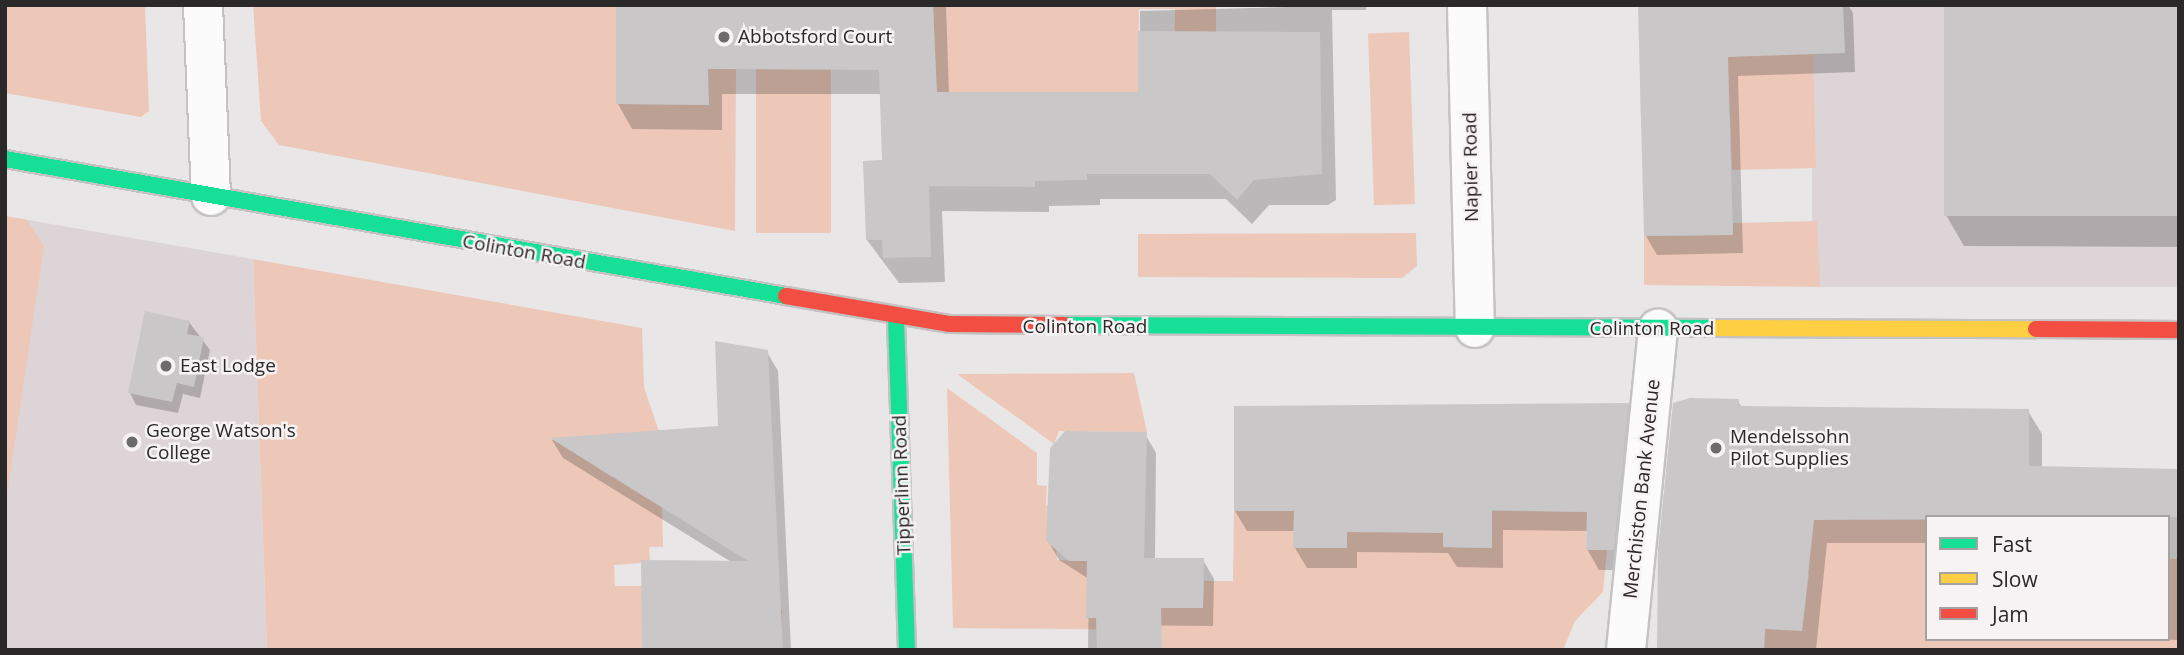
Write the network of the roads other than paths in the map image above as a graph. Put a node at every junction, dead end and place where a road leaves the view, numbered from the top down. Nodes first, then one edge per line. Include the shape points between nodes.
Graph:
1 (203, 5) edge
2 (1467, 5) edge
3 (5, 159) edge
4 (211, 196) junction
5 (897, 319) junction
6 (1475, 328) junction
7 (1658, 329) junction
8 (2179, 330) edge
9 (907, 650) edge
10 (1626, 650) edge

1 - 4 street
2 - 6 street, Napier Road
3 - 4 street, Colinton Road
4 - 5 street, Colinton Road
5 - 6 street, Colinton Road via 997,327
5 - 9 street, Tipperlinn Road
6 - 7 street, Colinton Road
7 - 8 street, Colinton Road
7 - 10 street, Merchiston Bank Avenue

